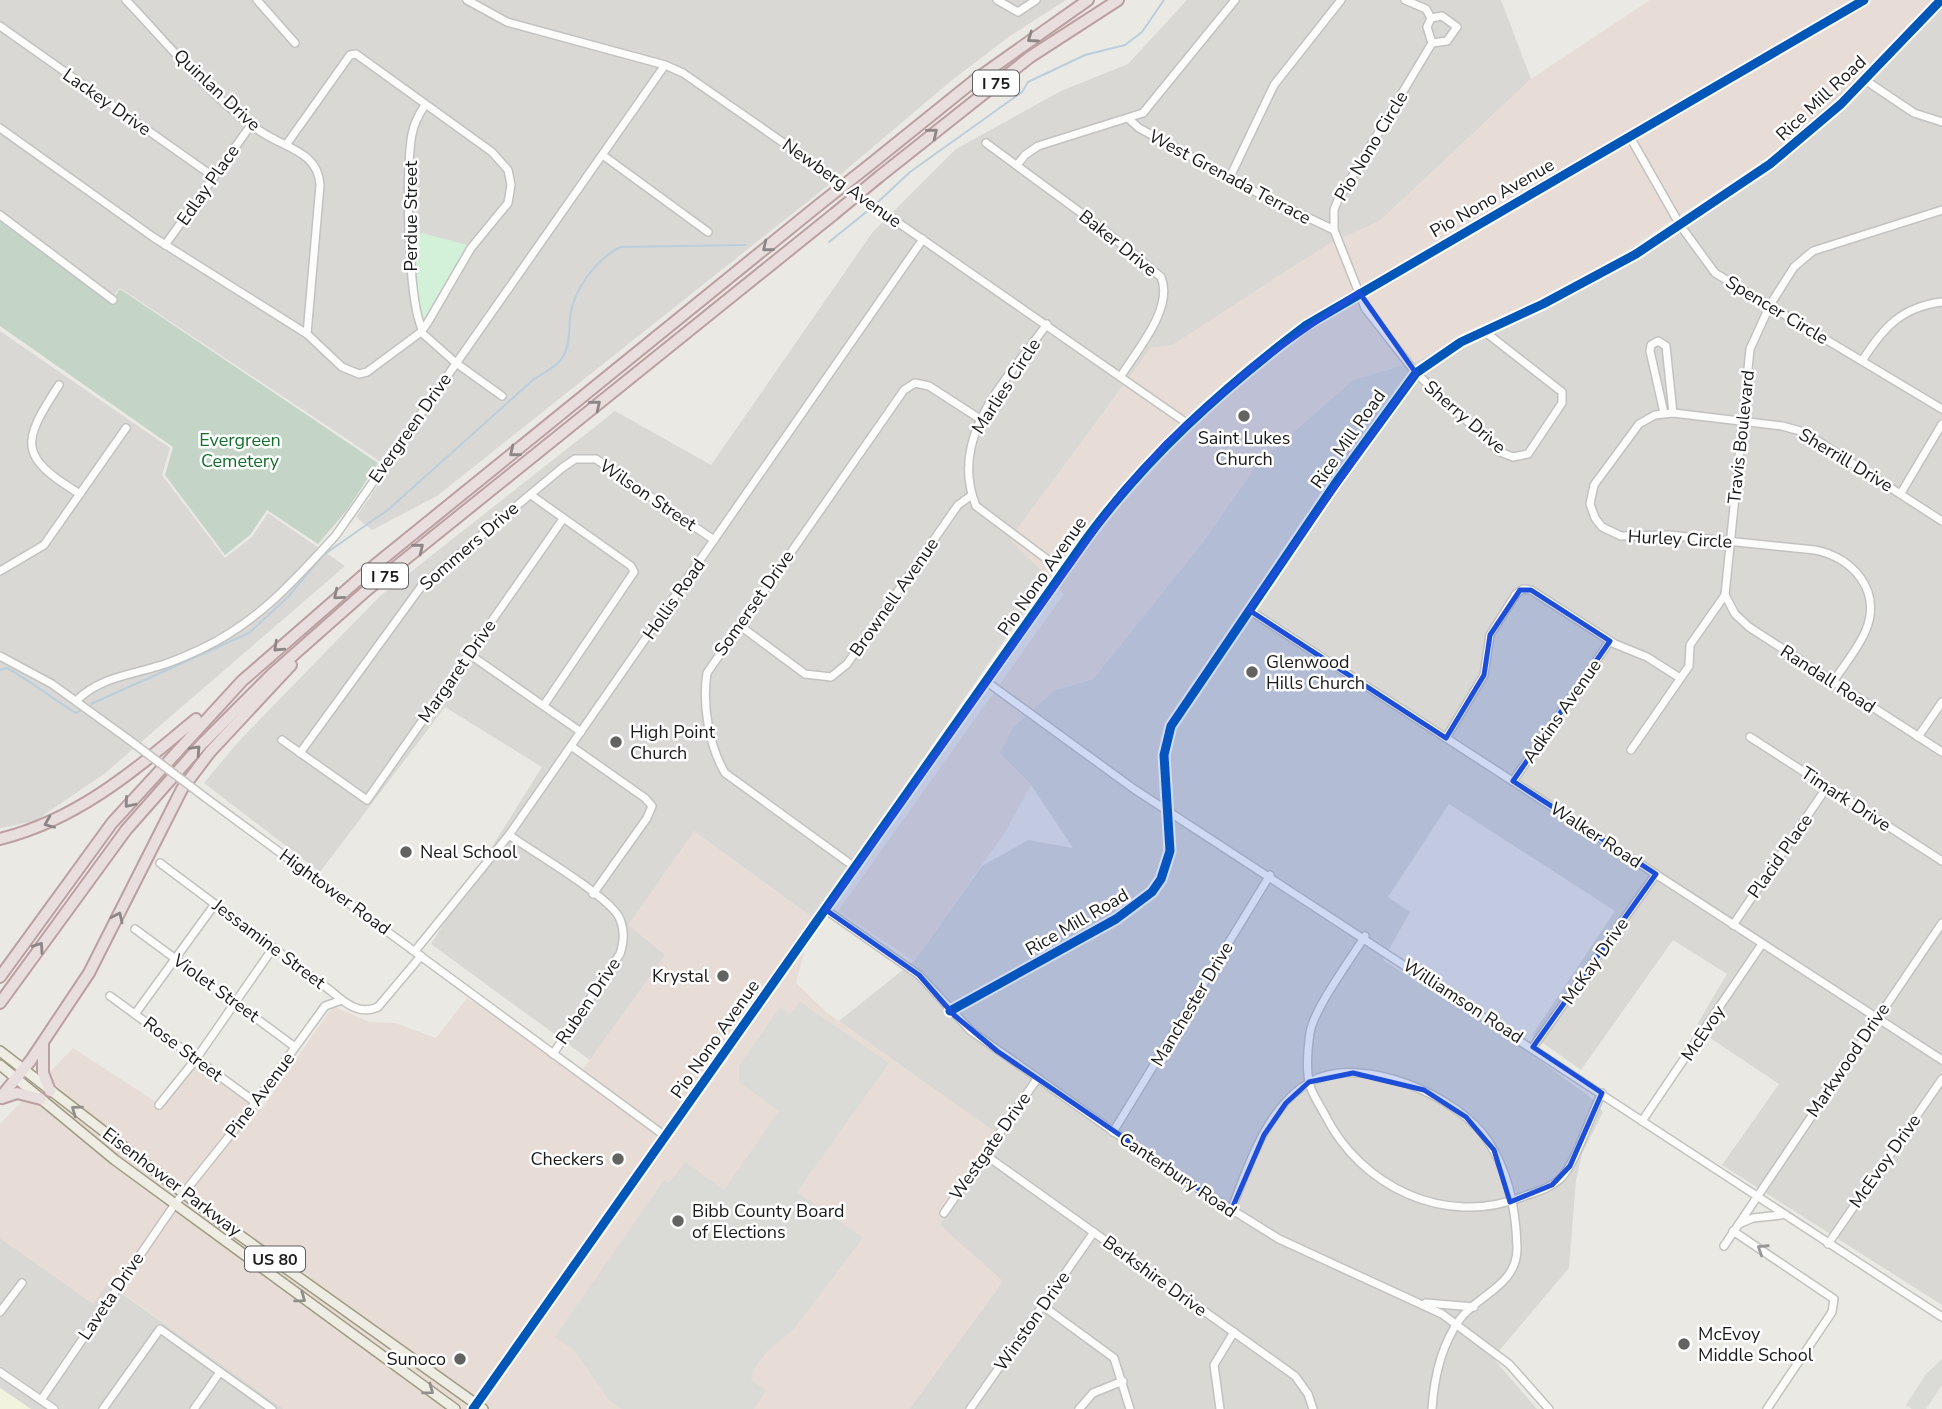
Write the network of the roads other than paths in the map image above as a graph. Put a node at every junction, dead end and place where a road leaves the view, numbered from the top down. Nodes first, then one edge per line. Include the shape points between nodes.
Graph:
1 (126, 0) edge
2 (257, 0) edge
3 (467, 0) edge
4 (997, 0) edge
5 (1036, 0) edge
6 (1088, 0) edge
7 (1118, 0) edge
8 (1235, 0) edge
9 (1341, 0) edge
10 (1405, 0) edge
11 (1864, 0) edge
12 (1941, 0) edge
13 (1431, 18) junction
14 (0, 26) edge
15 (295, 43) dead end
16 (1432, 43) junction
17 (665, 65) junction
18 (1865, 80) junction
19 (425, 105) junction
20 (1129, 119) junction
21 (1942, 122) edge
22 (251, 125) junction
23 (0, 128) edge
24 (1630, 137) junction
25 (986, 143) dead end
26 (286, 145) junction
27 (604, 156) junction
28 (1017, 165) junction
29 (214, 177) junction
30 (1230, 177) junction
31 (1942, 210) edge
32 (0, 215) edge
33 (1680, 225) junction
34 (1334, 230) junction
35 (708, 232) dead end
36 (923, 239) junction
37 (165, 245) junction
38 (1359, 292) junction
39 (113, 300) dead end
40 (1942, 302) edge
41 (1770, 305) junction
42 (1047, 324) junction
43 (421, 331) junction
44 (1484, 331) junction
45 (307, 334) junction
46 (1862, 361) junction
47 (456, 363) junction
48 (1416, 373) junction
49 (1121, 376) junction
50 (59, 385) dead end
51 (502, 396) dead end
52 (1942, 409) edge
53 (1673, 413) junction
54 (1664, 414) junction
55 (980, 419) junction
56 (1742, 422) junction
57 (1188, 424) junction
58 (1942, 424) edge
59 (126, 428) dead end
60 (580, 458) joint
61 (1901, 493) junction
62 (80, 494) junction
63 (531, 495) junction
64 (972, 495) junction
65 (563, 519) junction
66 (1942, 522) edge
67 (714, 540) junction
68 (1729, 541) junction
69 (1, 569) edge
70 (1064, 572) junction
71 (1725, 596) junction
72 (1249, 610) junction
73 (331, 620) junction
74 (738, 625) junction
75 (1610, 641) junction
76 (469, 654) junction
77 (0, 656) edge
78 (1680, 678) junction
79 (242, 681) junction
80 (987, 682) junction
81 (1833, 682) junction
82 (78, 701) junction
83 (1942, 702) edge
84 (544, 705) junction
85 (581, 732) junction
86 (1750, 737) dead end
87 (1918, 737) junction
88 (1446, 738) junction
89 (282, 740) dead end
90 (571, 746) junction
91 (1631, 750) dead end
92 (1942, 752) edge
93 (300, 753) junction
94 (1513, 781) junction
95 (1827, 787) junction
96 (1167, 810) junction
97 (509, 835) junction
98 (0, 839) edge
99 (1942, 861) edge
100 (160, 863) dead end
101 (856, 868) junction
102 (1656, 874) junction
103 (1270, 875) junction
104 (593, 894) junction
105 (215, 904) junction
106 (826, 910) junction
107 (1942, 923) edge
108 (1732, 925) junction
109 (135, 929) dead end
110 (1365, 936) junction
111 (1762, 944) junction
112 (273, 948) junction
113 (418, 953) junction
114 (175, 958) junction
115 (0, 977) edge
116 (110, 996) dead end
117 (339, 1000) junction
118 (236, 1002) junction
119 (0, 1003) edge
120 (380, 1005) joint
121 (950, 1011) junction
122 (135, 1014) junction
123 (1877, 1018) junction
124 (43, 1042) junction
125 (1533, 1047) junction
126 (295, 1048) junction
127 (2, 1052) edge
128 (553, 1054) junction
129 (196, 1059) junction
130 (1942, 1060) edge
131 (0, 1065) edge
132 (20, 1074) junction
133 (1037, 1079) junction
134 (1942, 1079) edge
135 (1309, 1082) junction
136 (50, 1091) junction
137 (1602, 1093) junction
138 (0, 1099) edge
139 (41, 1099) junction
140 (255, 1102) junction
141 (159, 1105) dead end
142 (1642, 1121) junction
143 (1113, 1132) junction
144 (665, 1136) junction
145 (984, 1154) junction
146 (183, 1194) junction
147 (1755, 1198) junction
148 (1510, 1202) junction
149 (175, 1204) junction
150 (1231, 1211) junction
151 (944, 1213) dead end
152 (1783, 1215) junction
153 (1736, 1228) junction
154 (1094, 1232) junction
155 (1828, 1244) junction
156 (1724, 1246) dead end
157 (22, 1283) dead end
158 (1421, 1303) junction
159 (1043, 1306) junction
160 (1474, 1307) junction
161 (0, 1312) edge
162 (1942, 1317) edge
163 (1457, 1325) junction
164 (1234, 1332) junction
165 (0, 1372) edge
166 (220, 1372) junction
167 (1123, 1381) junction
168 (41, 1400) junction
169 (478, 1407) edge
170 (54, 1409) edge
171 (103, 1409) edge
172 (194, 1409) edge
173 (272, 1409) edge
174 (455, 1409) edge
175 (970, 1409) edge
176 (1079, 1409) edge
177 (1130, 1409) edge
178 (1220, 1409) edge
179 (1312, 1409) edge
180 (1432, 1409) edge
181 (1549, 1409) edge
182 (1767, 1409) edge

1 - 22 street, Quinlan Drive
2 - 15 street
3 - 17 street, Newberg Avenue via 507,22
4 - 5 street via 1016,12
6 -> 79 highway, I 75, bridge via 975,80 820,204 345,589
73 -> 7 highway, I 75, bridge via 1030,57
8 - 20 street via 1143,113
9 - 30 street via 1274,85
10 - 13 street via 1426,9
11 - 24 main road, Pio Nono Avenue
12 - 18 street, Rice Mill Road
13 - 16 street via 1427,27
13 - 16 street via 1441,16 1457,27 1447,41
14 - 29 street, Lackey Drive
16 - 34 street, Pio Nono Circle via 1338,202
17 - 27 street, Evergreen Drive
17 - 36 street, Newberg Avenue
18 - 21 street via 1914,113
18 - 33 street, Rice Mill Road via 1784,153
19 - 26 street via 363,58 351,55
19 - 43 street, Perdue Street via 414,125 410,169 411,288
19 - 43 street via 500,160 511,185 508,203 471,248
20 - 28 street via 1038,146
20 - 30 street, West Grenada Terrace
22 - 26 street, Quinlan Drive
22 - 29 street, Edlay Place
23 - 37 street
24 - 33 street, Spencer Circle
24 - 38 main road, Pio Nono Avenue
25 - 28 street, Baker Drive
26 - 45 street, Quinlan Drive via 309,158 319,173
27 - 35 street
27 - 47 street, Evergreen Drive
28 - 49 street, Baker Drive via 1161,277 1165,286 1162,306
29 - 37 street, Edlay Place
30 - 34 street, West Grenada Terrace
31 - 41 street, Travis Boulevard via 1813,251 1794,267
32 - 39 street
33 - 41 street, Spencer Circle via 1715,273
33 - 44 street, Rice Mill Road via 1579,285
34 - 38 street
36 - 42 street, Newberg Avenue
36 - 67 street, Hollis Road
37 - 45 street
38 - 48 street, Sherry Drive via 1365,308
38 - 57 main road, Pio Nono Avenue via 1289,338
40 - 46 street via 1921,305 1898,316 1879,334
41 - 46 street, Spencer Circle
41 - 56 street, Travis Boulevard via 1750,349
42 - 49 street, Newberg Avenue
42 - 55 street, Marlies Circle
43 - 45 street via 359,374 342,367
43 - 47 street
44 - 48 street, Rice Mill Road
44 - 48 street, Sherry Drive via 1562,393 1562,403 1528,454 1513,457 1500,452
46 - 52 street, Spencer Circle
47 - 51 street
47 - 82 street, Evergreen Drive via 336,535 266,608 216,641 163,665 104,681
48 - 72 street, Rice Mill Road
49 - 57 street, Newberg Avenue
50 - 62 street via 34,422 30,438 34,459
53 - 54 street, Hurley Circle
53 - 54 street via 1666,346 1658,341 1650,351
53 - 56 street, Hurley Circle
54 - 68 street, Hurley Circle via 1639,424 1594,485 1590,504 1595,518 1606,530 1621,536
55 - 64 street, Marlies Circle via 968,451
55 - 74 street, Somerset Drive via 929,386 915,383 904,390
56 - 61 street, Sherrill Drive via 1804,432
56 - 68 street, Travis Boulevard
57 - 70 main road, Pio Nono Avenue via 1114,503
58 - 61 street
59 - 62 street
60 - 63 street, Sommers Drive
60 - 67 street, Wilson Street via 596,459
61 - 66 street, Sherrill Drive
62 - 69 street via 44,545
63 - 65 street
63 - 93 street, Sommers Drive via 423,584
64 - 70 street via 982,513
64 - 74 street, Brownell Avenue via 958,505 847,664 831,677 805,674
65 - 76 street, Margaret Drive
65 - 84 street via 631,566 633,575
67 - 85 street, Hollis Road
68 - 71 street, Travis Boulevard
68 - 81 street, Hurley Circle via 1829,553 1862,579 1870,603 1868,625
70 - 80 main road, Pio Nono Avenue
71 - 78 street via 1690,645 1689,666
71 - 81 street, Randall Road via 1740,621
72 - 88 street, Walker Road
72 - 96 street, Rice Mill Road via 1171,726 1164,755
119 -> 73 highway, I 75 via 95,869 163,787 243,702
124 -> 73 highway via 94,964 182,789
74 - 101 street, Somerset Drive via 707,673 707,708 717,760 741,787
75 - 78 street
75 - 88 street via 1531,590 1520,590 1490,635 1484,675
75 - 94 street, Adkins Avenue
76 - 84 street
76 - 93 street, Margaret Drive via 367,800
77 - 82 street, Hightower Road
78 - 91 street
79 -> 98 highway via 100,797 48,824
79 -> 115 highway, I 75 via 112,823
80 - 96 street, Williamson Road
80 - 101 main road, Pio Nono Avenue
81 - 87 street, Randall Road
82 - 113 street, Hightower Road, bridge
83 - 87 street
84 - 85 street
85 - 90 street, Hollis Road
86 - 95 street, Timark Drive
87 - 92 street, Randall Road
88 - 94 street, Walker Road
89 - 93 street
90 - 97 street, Hollis Road
90 - 104 street via 652,806
94 - 102 street, Walker Road
95 - 99 street, Timark Drive
95 - 108 street, Placid Place
96 - 103 street, Williamson Road
96 - 121 street, Rice Mill Road via 1168,861 1161,879 1142,902
97 - 104 street, Ruben Drive
97 - 113 street, Hollis Road
100 - 105 street, Jessamine Street
101 - 106 main road, Pio Nono Avenue
102 - 108 street, Walker Road
102 - 125 street, McKay Drive
103 - 110 street, Williamson Road
103 - 143 street, Manchester Drive
104 - 128 street, Ruben Drive via 617,914 624,941 620,954
105 - 112 street, Jessamine Street
105 - 114 street
106 - 121 street, Canterbury Road via 919,975
106 - 144 main road, Pio Nono Avenue
107 - 123 street, Markwood Drive
108 - 111 street, Walker Road
109 - 114 street, Violet Street
110 - 125 street, Williamson Road
110 - 135 street via 1312,1022
111 - 123 street, Walker Road
111 - 142 street, McEvoy
112 - 117 street, Jessamine Street
112 - 118 street
113 - 120 street, Hollis Road
113 - 128 street, Hightower Road
114 - 118 street, Violet Street
114 - 122 street
116 - 122 street, Rose Street
117 - 120 street, Jessamine Street via 363,1011
117 - 126 street, Pine Avenue via 325,1006
118 - 126 street, Violet Street
118 - 129 street
121 - 133 street, Canterbury Road
122 - 129 street, Rose Street
123 - 130 street, Walker Road
123 - 147 street, Markwood Drive
124 - 132 highway
124 - 136 highway via 43,1073
125 - 137 street, Williamson Road
126 - 140 street, Pine Avenue
127 - 132 main road, Eisenhower Parkway / US 80
128 - 144 street, Hightower Road
129 - 140 street, Rose Street
129 - 141 street
131 - 132 main road, Eisenhower Parkway / US 80
132 - 136 main road, Eisenhower Parkway / US 80
132 - 138 highway
132 - 139 main road, Eisenhower Parkway / US 80
133 - 143 street, Canterbury Road
133 - 145 street, Westgate Drive
134 - 155 street, McEvoy Drive
135 - 148 street via 1348,1151 1390,1185 1444,1206 1471,1208
135 - 148 street via 1365,1073 1402,1081 1439,1098 1488,1140 1503,1168
135 - 150 street via 1276,1116
146 -> 136 main road, Eisenhower Parkway / US 80
137 - 142 street, Williamson Road
137 - 148 street via 1564,1174 1552,1185
138 - 139 highway via 17,1093
139 - 149 main road, Eisenhower Parkway / US 80
140 - 146 street, Pine Avenue
142 - 147 street, Williamson Road
143 - 150 street, Canterbury Road
144 - 169 main road, Pio Nono Avenue
145 - 151 street, Westgate Drive
145 - 154 street, Berkshire Drive
146 - 149 street, Laveta Drive
146 - 169 main road, Eisenhower Parkway / US 80
147 - 152 street, Williamson Road
147 - 153 street, Markwood Drive
148 - 160 street via 1516,1260 1504,1281
149 - 168 street, Laveta Drive
149 -> 174 main road, Eisenhower Parkway / US 80
150 - 158 street, Canterbury Road via 1306,1253
152 - 153 street via 1753,1218
152 - 155 street, Williamson Road
153 - 156 street, Markwood Drive
182 -> 153 street via 1835,1304 1830,1295
154 - 159 street, Winston Drive
154 - 164 street, Berkshire Drive
155 - 162 street, Williamson Road
157 - 161 street
158 - 160 street
158 - 163 street, Canterbury Road
159 - 167 street via 1111,1354
159 - 175 street, Winston Drive
160 - 163 street
163 - 180 street via 1439,1365
163 - 181 street, Canterbury Road via 1508,1364
164 - 178 street via 1214,1365
164 - 179 street, Berkshire Drive via 1295,1376
165 - 168 street
166 - 171 street via 160,1329
166 - 172 street
166 - 173 street
167 - 176 street via 1093,1393
167 - 177 street
168 - 170 street

